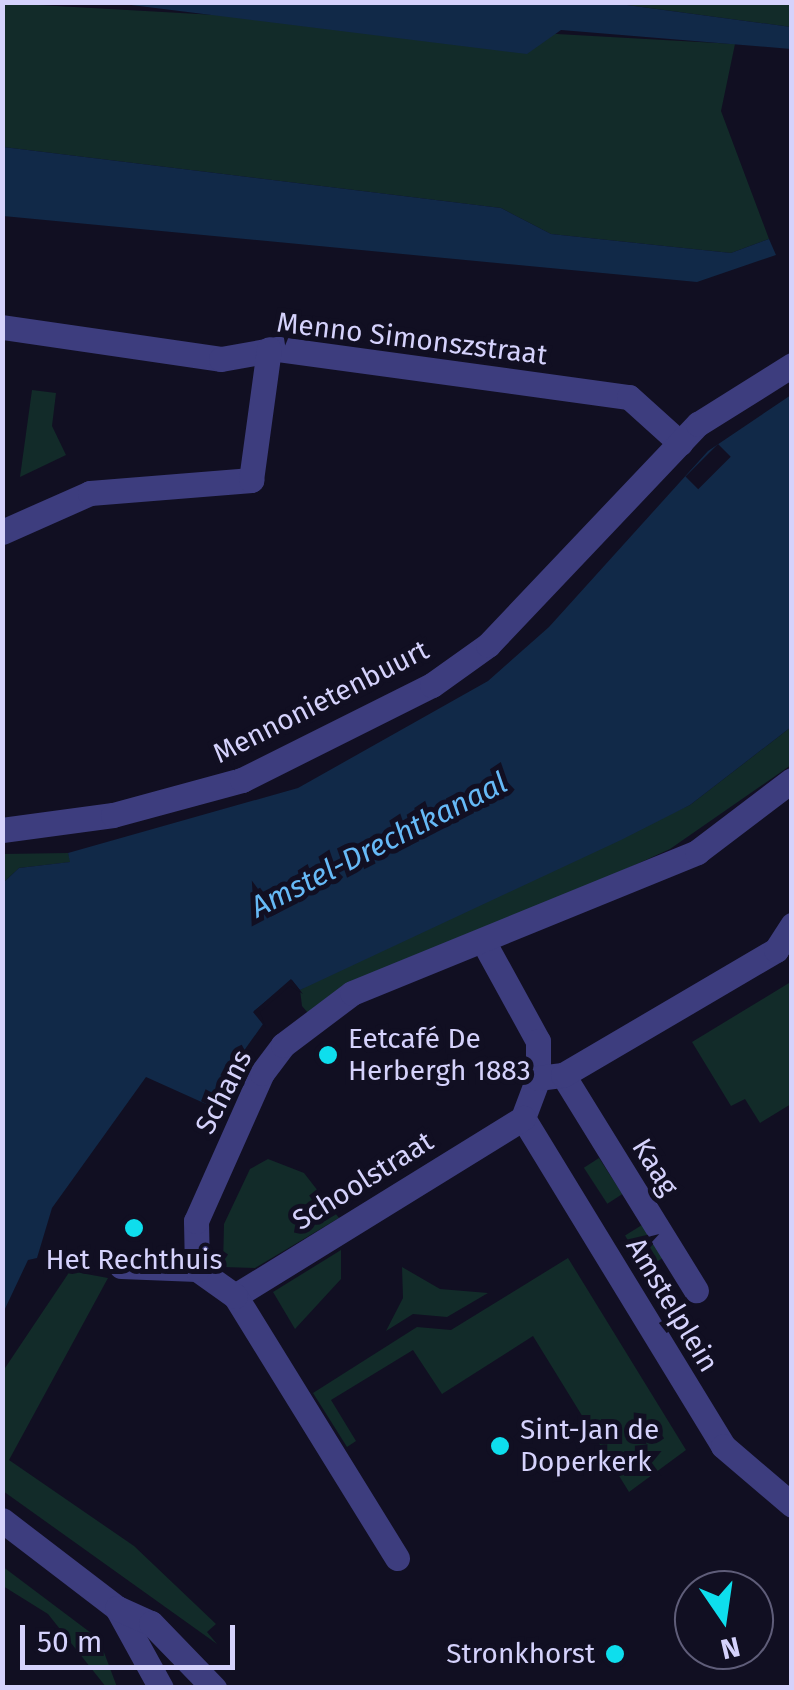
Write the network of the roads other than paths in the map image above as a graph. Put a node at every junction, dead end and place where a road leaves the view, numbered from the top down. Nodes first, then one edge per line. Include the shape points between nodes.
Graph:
1 (2, 327) edge
2 (269, 349) junction
3 (792, 366) edge
4 (680, 442) junction
5 (2, 532) edge
6 (792, 780) edge
7 (2, 830) edge
8 (792, 925) edge
9 (482, 940) junction
10 (551, 1077) junction
11 (523, 1118) junction
12 (121, 1266) dead end
13 (197, 1268) junction
14 (696, 1290) dead end
15 (235, 1296) junction
16 (792, 1505) edge
17 (2, 1520) edge
18 (397, 1558) dead end
19 (117, 1608) junction
20 (161, 1688) edge
21 (214, 1688) edge

1 - 2 street, Menno Simonszstraat via 221,359
2 - 4 street, Menno Simonszstraat via 628,397
2 - 5 street via 250,480 88,493
3 - 4 street, Mennonietenbuurt via 748,386
4 - 7 street, Mennonietenbuurt via 488,645 432,685 242,780 113,815
6 - 9 street, Schans via 697,852
8 - 10 street via 776,950
9 - 10 street
9 - 13 street, Schans via 387,976 319,1014 262,1073 196,1221
10 - 11 street
10 - 14 street, Kaag
11 - 15 street, Schoolstraat
11 - 16 street, Amstelplein via 723,1446
12 - 13 street
13 - 15 street
15 - 18 street
17 - 19 street
19 - 20 street
19 - 21 street via 150,1623

